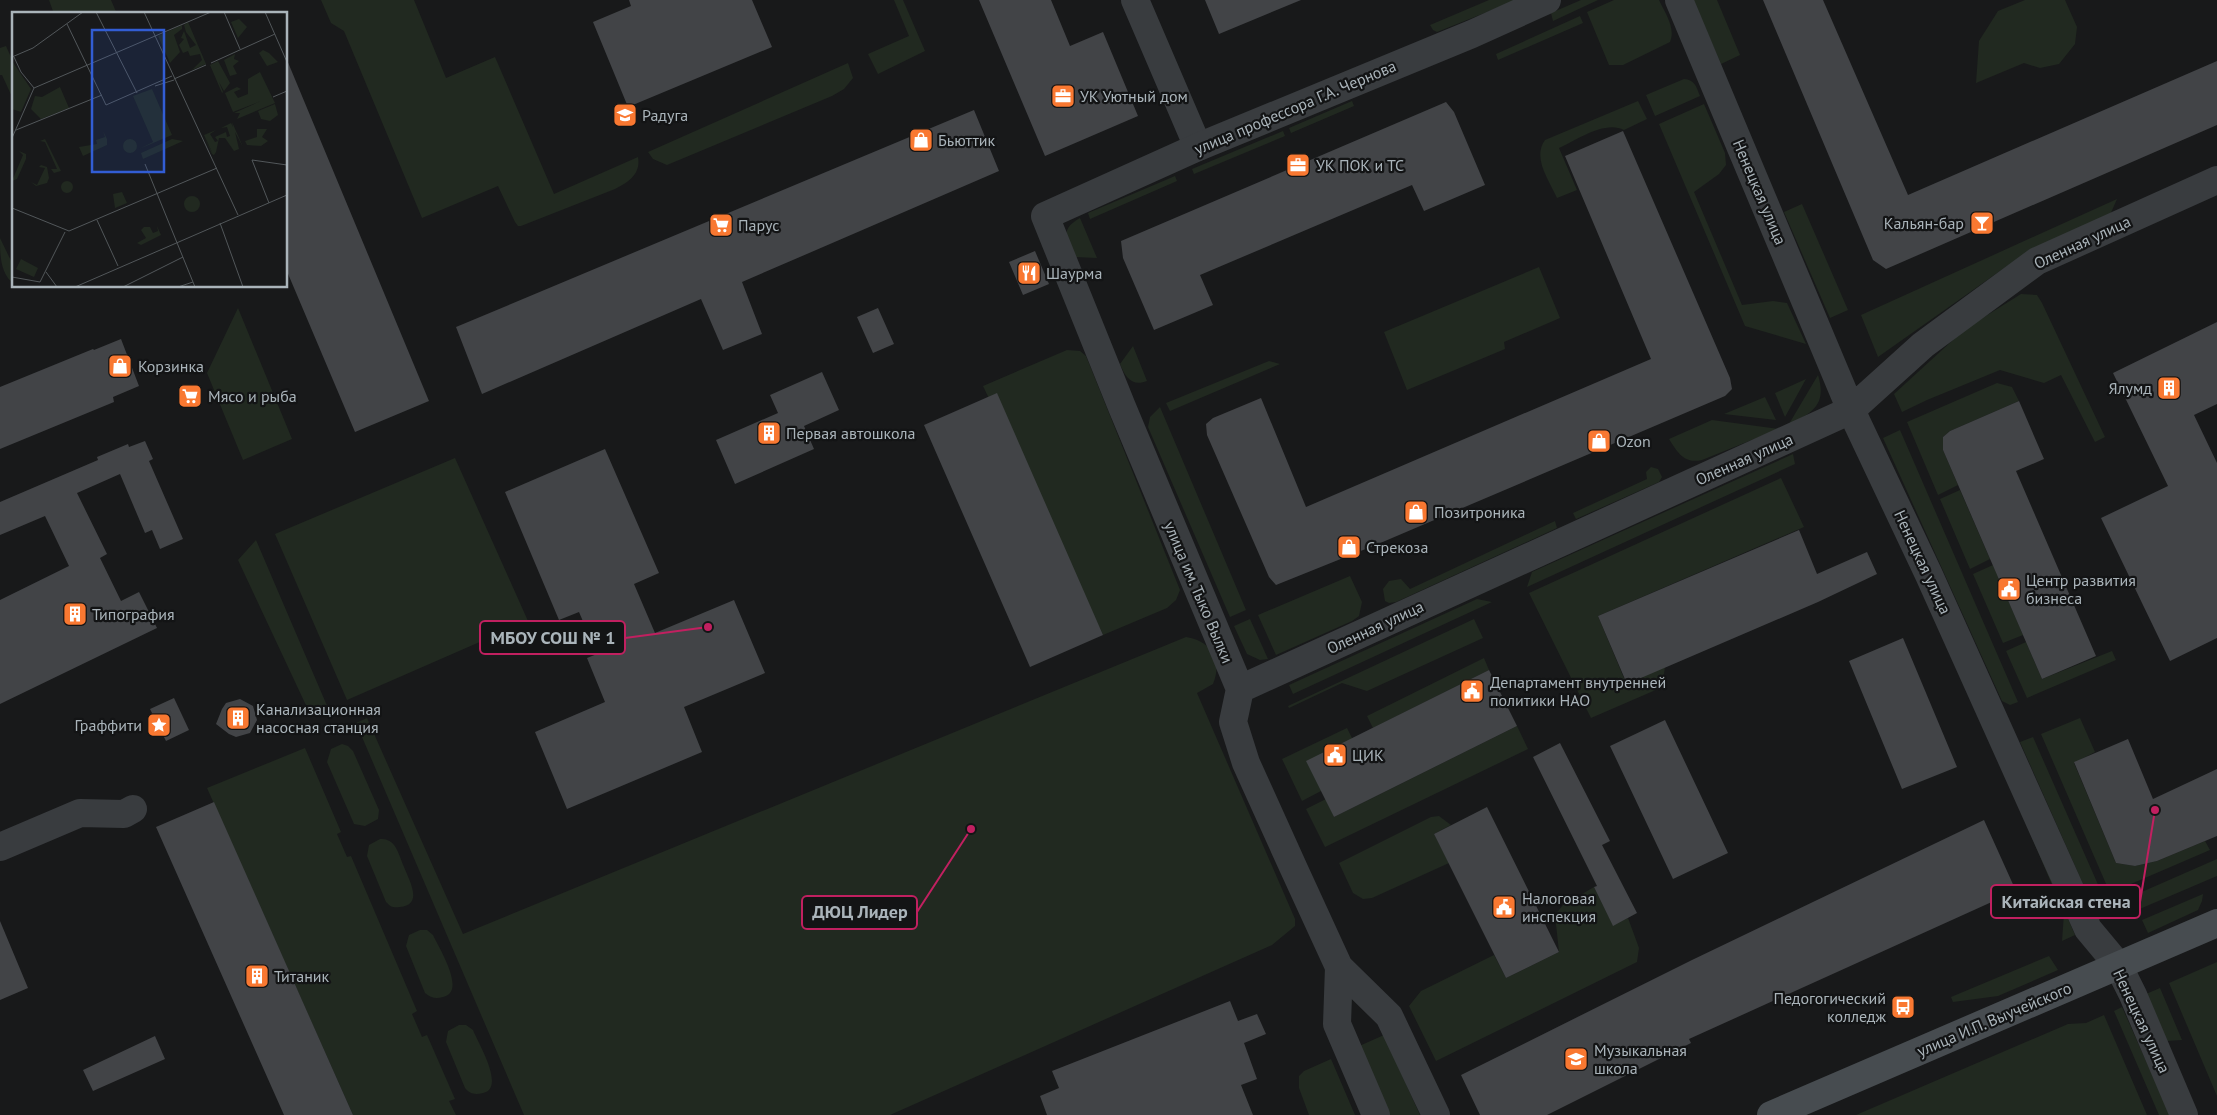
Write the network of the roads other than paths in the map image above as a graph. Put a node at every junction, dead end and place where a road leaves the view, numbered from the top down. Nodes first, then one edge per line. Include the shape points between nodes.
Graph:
1 (1134, 0) edge
2 (1547, 0) edge
3 (1679, 0) edge
4 (1198, 146) junction
5 (2217, 180) edge
6 (1045, 216) joint
7 (1851, 410) junction
8 (1240, 689) junction
9 (133, 809) dead end
10 (0, 847) edge
11 (2217, 923) edge
12 (2118, 965) junction
13 (1339, 967) junction
14 (1376, 1115) edge
15 (1436, 1115) edge
16 (1771, 1115) edge
17 (2184, 1115) edge

1 - 4 street
2 - 4 street, улица профессора Г.А. Чернова
3 - 7 street, Ненецкая улица
4 - 6 street, улица профессора Г.А. Чернова
5 - 7 street, Оленная улица via 2037,261 1923,346
6 - 8 street, улица им. Тыко Вылки
7 - 8 street, Оленная улица
7 - 12 street, Ненецкая улица via 1937,592 2088,929
8 - 13 street via 1233,722 1246,763
9 - 10 street via 124,814 80,813
11 - 12 main road, улица И.П. Выучейского
12 - 16 main road, улица И.П. Выучейского
12 - 17 street, Ненецкая улица
13 - 14 street via 1336,1024
13 - 15 street via 1389,1016

